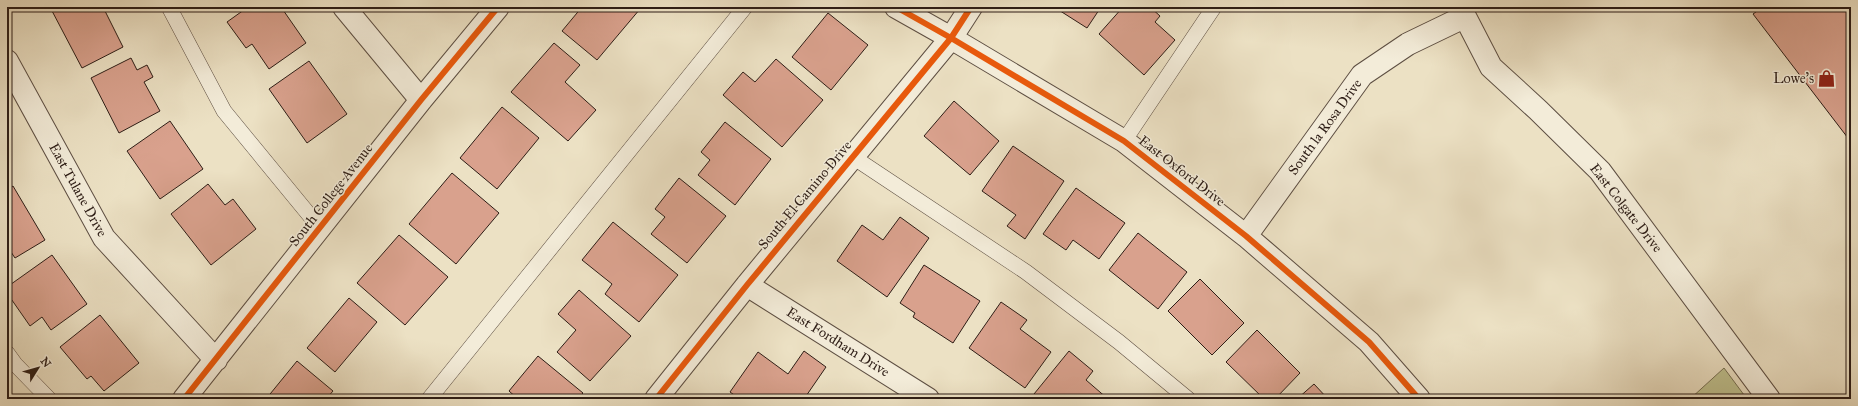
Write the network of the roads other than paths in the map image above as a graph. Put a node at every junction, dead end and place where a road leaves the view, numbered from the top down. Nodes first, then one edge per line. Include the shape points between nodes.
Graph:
1 (169, 7) edge
2 (344, 7) edge
3 (498, 7) edge
4 (745, 7) edge
5 (896, 7) edge
6 (971, 7) edge
7 (1214, 7) edge
8 (1462, 12) edge
9 (951, 38) junction
10 (7, 61) edge
11 (421, 100) junction
12 (1124, 140) junction
13 (853, 156) junction
14 (320, 228) junction
15 (1246, 236) junction
16 (747, 285) junction
17 (7, 353) edge
18 (216, 360) junction
19 (49, 399) edge
20 (184, 399) edge
21 (429, 399) edge
22 (656, 399) edge
23 (928, 399) edge
24 (1188, 399) edge
25 (1419, 399) edge
26 (1769, 399) edge

1 - 14 lane via 224,111
2 - 11 street
3 - 11 street, South College Avenue
4 - 21 lane
5 - 9 street, East Oxford Drive
6 - 9 street, South El Camino Drive
7 - 12 lane
8 - 15 street, South la Rosa Drive via 1362,75
8 - 26 street, East Colgate Drive via 1491,67 1600,171
9 - 12 street, East Oxford Drive
9 - 13 street, South El Camino Drive
10 - 18 street, East Tulane Drive via 104,238
11 - 14 street, South College Avenue
12 - 15 street, East Oxford Drive
13 - 16 street, South El Camino Drive
13 - 24 lane via 1026,272 1119,342
14 - 18 street, South College Avenue
15 - 25 street, East Oxford Drive via 1369,342
16 - 22 street, South El Camino Drive
16 - 23 street, East Fordham Drive
17 - 19 lane
18 - 20 street, South College Avenue

